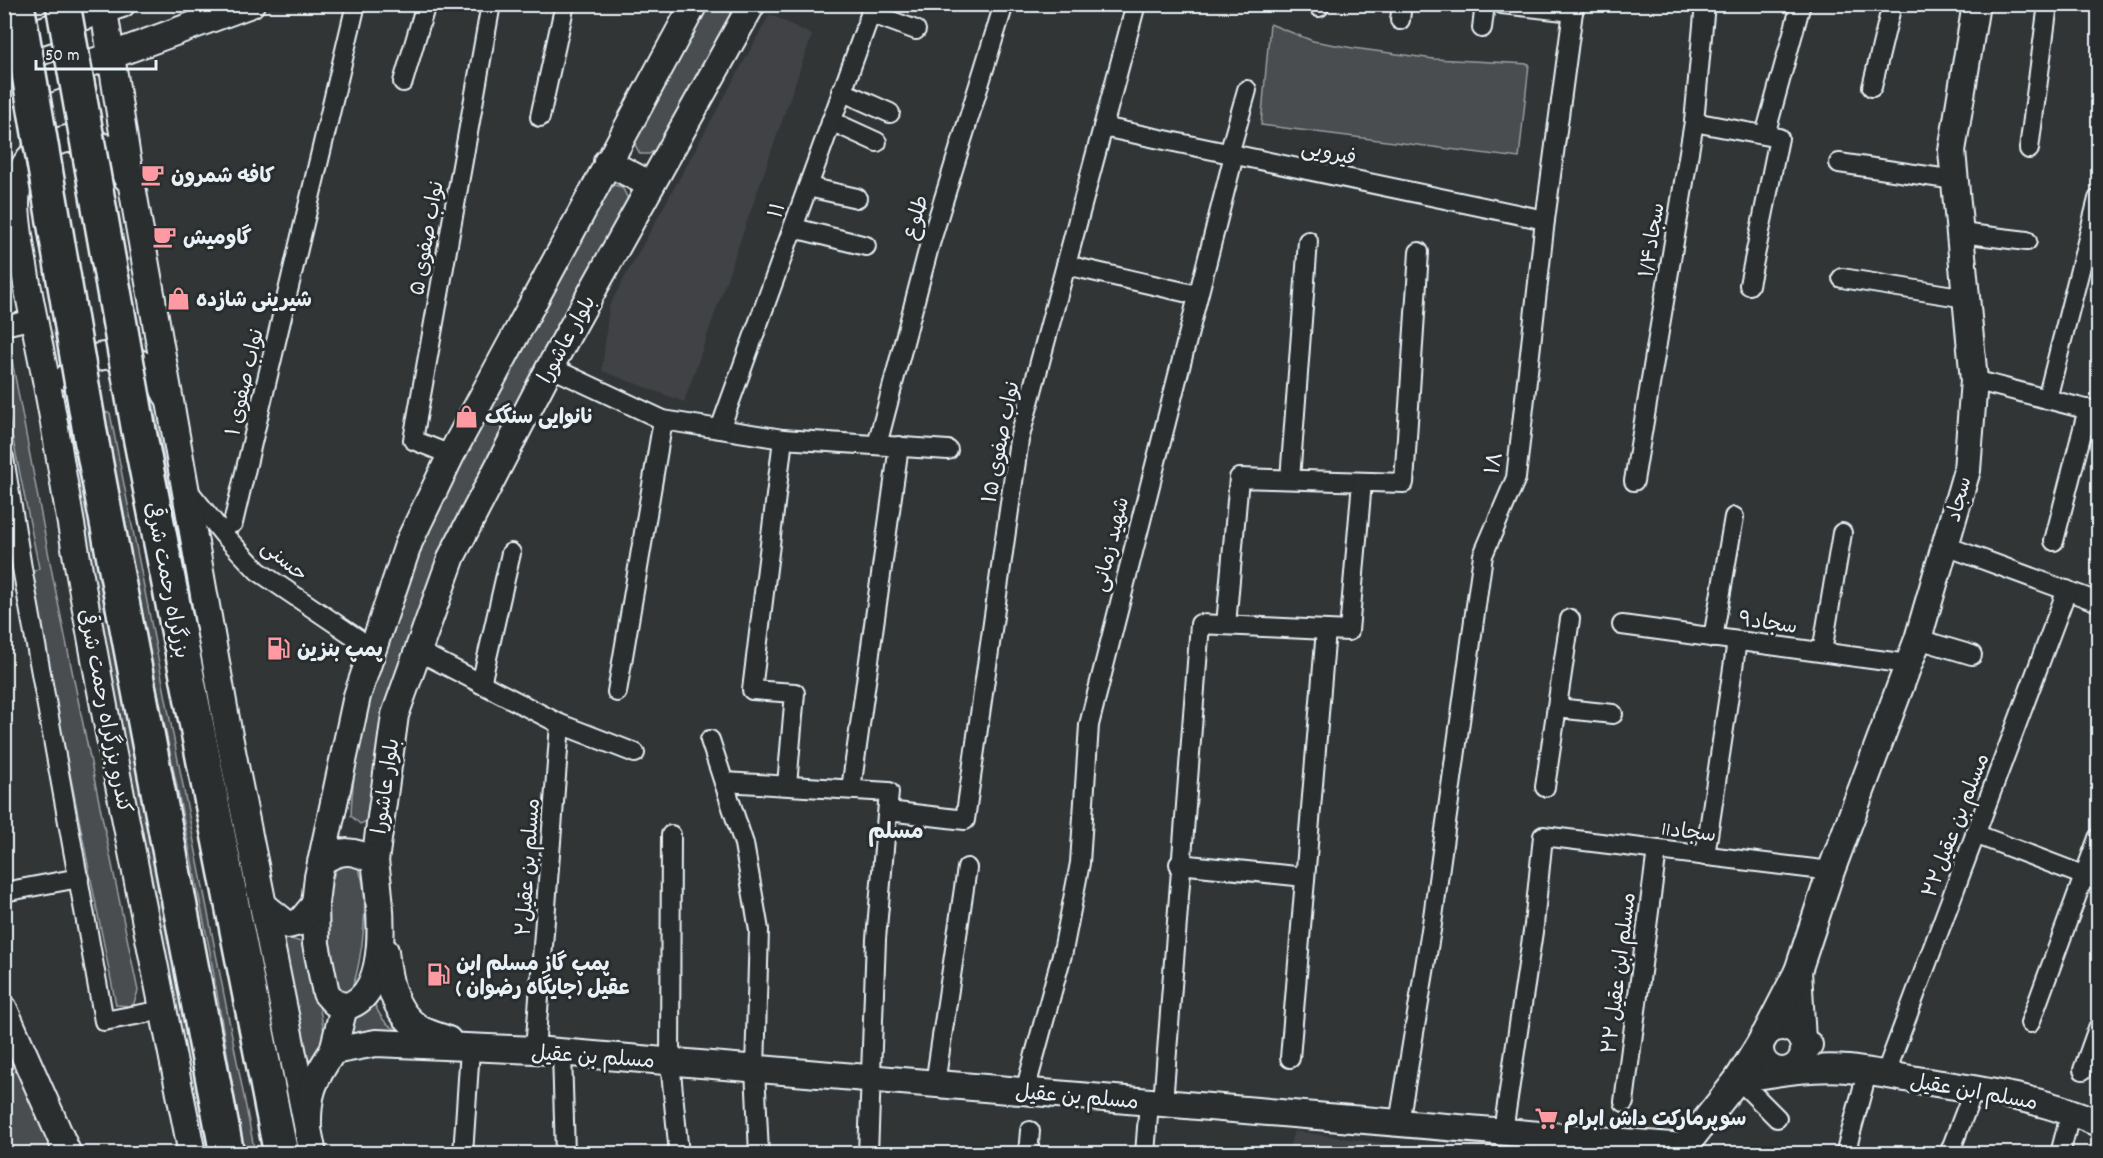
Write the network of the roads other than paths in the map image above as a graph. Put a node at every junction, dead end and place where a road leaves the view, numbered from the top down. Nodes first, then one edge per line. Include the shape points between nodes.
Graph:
1 (18, 4) edge
2 (63, 4) edge
3 (251, 4) edge
4 (356, 4) edge
5 (426, 4) edge
6 (491, 4) edge
7 (565, 4) edge
8 (694, 4) edge
9 (752, 4) edge
10 (1004, 4) edge
11 (1136, 4) edge
12 (1485, 4) edge
13 (1502, 4) edge
14 (1705, 4) edge
15 (1801, 4) edge
16 (1892, 4) edge
17 (1976, 4) edge
18 (2048, 4) edge
19 (110, 6) edge
20 (1574, 8) edge
21 (872, 9) edge
22 (1482, 28) dead end
23 (915, 30) dead end
24 (4, 43) edge
25 (111, 56) junction
26 (403, 81) dead end
27 (1872, 87) dead end
28 (1247, 90) dead end
29 (841, 92) junction
30 (4, 95) edge
31 (890, 113) dead end
32 (540, 117) dead end
33 (831, 121) junction
34 (1694, 122) junction
35 (1103, 127) junction
36 (1772, 136) junction
37 (877, 142) dead end
38 (2029, 149) dead end
39 (1231, 154) junction
40 (607, 162) junction
41 (1839, 163) dead end
42 (1955, 180) junction
43 (651, 185) junction
44 (808, 187) junction
45 (135, 198) junction
46 (857, 198) dead end
47 (2098, 198) edge
48 (1545, 220) junction
49 (794, 228) junction
50 (4, 232) edge
51 (1960, 233) junction
52 (1308, 241) dead end
53 (2026, 241) dead end
54 (866, 246) dead end
55 (1419, 252) dead end
56 (1066, 265) junction
57 (25, 269) junction
58 (1842, 278) dead end
59 (1749, 285) dead end
60 (1197, 294) junction
61 (1966, 298) junction
62 (34, 319) junction
63 (4, 326) edge
64 (550, 367) junction
65 (1974, 380) junction
66 (2047, 399) junction
67 (171, 405) junction
68 (2093, 411) edge
69 (663, 420) junction
70 (55, 428) junction
71 (720, 429) junction
72 (783, 439) junction
73 (877, 445) junction
74 (899, 446) junction
75 (948, 450) dead end
76 (452, 455) junction
77 (4, 458) edge
78 (1290, 479) junction
79 (1634, 481) dead end
80 (1362, 482) junction
81 (185, 486) junction
82 (1734, 517) dead end
83 (233, 523) dead end
84 (1842, 533) dead end
85 (2054, 541) dead end
86 (1946, 546) junction
87 (511, 553) dead end
88 (13, 569) edge
89 (2067, 590) junction
90 (2098, 602) edge
91 (1570, 619) dead end
92 (1226, 625) junction
93 (1622, 625) dead end
94 (1326, 630) junction
95 (1713, 638) junction
96 (1918, 639) junction
97 (1737, 641) junction
98 (373, 649) junction
99 (418, 651) junction
100 (1822, 652) junction
101 (1972, 655) dead end
102 (1908, 664) junction
103 (481, 684) junction
104 (617, 692) dead end
105 (1557, 708) junction
106 (1613, 714) dead end
107 (560, 724) junction
108 (710, 740) dead end
109 (635, 753) dead end
110 (724, 782) junction
111 (787, 785) junction
112 (1545, 787) dead end
113 (851, 789) junction
114 (333, 810) junction
115 (888, 811) junction
116 (380, 829) junction
117 (1975, 834) junction
118 (671, 835) dead end
119 (2098, 838) edge
120 (1657, 850) junction
121 (1705, 856) junction
122 (375, 861) junction
123 (321, 862) junction
124 (1179, 864) junction
125 (967, 868) dead end
126 (1831, 871) junction
127 (1305, 877) junction
128 (79, 878) junction
129 (2091, 878) edge
130 (4, 892) edge
131 (315, 904) junction
132 (263, 905) junction
133 (381, 924) junction
134 (1798, 971) junction
135 (344, 1007) junction
136 (4, 1009) edge
137 (163, 1010) junction
138 (2030, 1023) dead end
139 (2098, 1028) edge
140 (1764, 1037) junction
141 (1802, 1040) junction
142 (470, 1049) junction
143 (535, 1050) junction
144 (333, 1051) junction
145 (562, 1053) junction
146 (1290, 1058) dead end
147 (670, 1062) junction
148 (755, 1069) junction
149 (1788, 1070) junction
150 (2083, 1070) dead end
151 (1866, 1072) junction
152 (870, 1078) junction
153 (1738, 1079) junction
154 (935, 1084) junction
155 (1974, 1089) junction
156 (1025, 1091) junction
157 (1156, 1102) junction
158 (1624, 1102) dead end
159 (2071, 1111) junction
160 (1777, 1118) dead end
161 (1399, 1123) junction
162 (2098, 1124) edge
163 (1030, 1131) dead end
164 (1503, 1131) junction
165 (310, 1142) edge
166 (1681, 1150) edge
167 (67, 1152) edge
168 (192, 1154) edge
169 (227, 1154) edge
170 (281, 1154) edge
171 (463, 1154) edge
172 (565, 1154) edge
173 (679, 1154) edge
174 (759, 1154) edge
175 (868, 1154) edge
176 (1028, 1154) edge
177 (1145, 1154) edge
178 (1845, 1154) edge
179 (1949, 1154) edge
180 (2060, 1154) edge

1 - 169 highway, bridge via 91,438
2 - 170 highway, بزرگراه رحمت شرقی, bridge via 138,426
3 - 25 street
4 - 83 street, نواب صفوی ۱
5 - 26 street
6 - 76 street, نواب صفوی ۵ via 413,440
7 - 32 street
8 - 40 street, بلوار عاشورا
9 - 43 street, بلوار عاشورا
10 - 73 street, طلوع via 929,247
11 - 35 street, نواب صفوی ۱۵
12 - 22 street
13 - 20 street
14 - 34 street, ۱/۴سجاد
15 - 36 street
16 - 27 street
17 - 42 street, سجاد via 1952,150
18 - 38 street
19 - 24 street
19 - 25 street
20 - 48 street, ۱۸
21 - 23 street
21 - 29 street, ۱۱
25 - 30 street
25 - 45 street
28 - 39 street, شهید زمانی
29 - 31 street
29 - 33 street, ۱۱
33 - 37 street
33 - 44 street, ۱۱
34 - 36 street
34 - 79 street, ۱/۴سجاد
35 - 39 street, فیرویی
35 - 56 street, نواب صفوی ۱۵
36 - 59 street
39 - 48 street, فیرویی
39 - 60 street, شهید زمانی
40 - 43 street
40 - 76 street, بلوار عاشورا
41 - 42 street
42 - 51 street, سجاد
43 - 64 street, بلوار عاشورا
44 - 46 street
44 - 49 street, ۱۱
45 - 57 street, کندرو بزرگراه رحمت شرقی via 117,159 101,145 80,138 69,139 38,151 24,166 17,187
45 - 67 street
47 - 66 street
48 - 161 street, ۱۸ via 1515,478 1484,555 1432,924
49 - 54 street
49 - 71 street, ۱۱
50 - 57 street
51 - 53 street
51 - 61 street, سجاد
52 - 78 street
55 - 80 street via 1404,483
56 - 60 street
56 - 115 street, نواب صفوی ۱۵ via 1019,440 965,820
57 - 62 street, کندرو بزرگراه رحمت شرقی
58 - 61 street
60 - 156 street, شهید زمانی via 1089,724 1080,863 1063,951
61 - 65 street, سجاد
62 - 63 street
62 - 70 street, کندرو بزرگراه رحمت شرقی
64 - 69 street
64 - 99 street, بلوار عاشورا via 452,556
65 - 66 street
65 - 86 street, سجاد via 1966,470
66 - 68 street
67 - 70 street via 156,377 141,363 123,356 98,356 66,380 58,399
67 - 81 street
68 - 85 street
69 - 71 street
69 - 104 street
70 - 137 street, کندرو بزرگراه رحمت شرقی
71 - 72 street
72 - 73 street
72 - 111 street via 752,690 795,693
73 - 74 street
74 - 75 street
74 - 113 street
76 - 98 street, بلوار عاشورا via 409,542
77 - 88 street
78 - 80 street
78 - 92 street via 1239,478
80 - 94 street via 1349,631
81 - 98 street, حسنی via 258,571
81 - 132 street
82 - 95 street
84 - 100 street
86 - 89 street
86 - 96 street, سجاد
87 - 103 street
88 - 128 street
89 - 90 street
89 - 117 street, مسلم بن عقیل۲۲
91 - 105 street
92 - 94 street
92 - 124 street via 1200,624
93 - 95 street, ۹سجاد
94 - 127 street
95 - 97 street, ۹سجاد
96 - 101 street
96 - 102 street, سجاد
97 - 100 street, ۹سجاد
97 - 121 street
98 - 114 street, بلوار عاشورا via 357,696
99 - 103 street
99 - 116 street, بلوار عاشورا via 395,715
100 - 102 street, ۹سجاد
102 - 126 street, سجاد
103 - 107 street
105 - 106 street
105 - 112 street
107 - 109 street
107 - 143 street, مسلم بن عقیل۲
108 - 110 street
110 - 111 street
110 - 148 street via 744,844 759,930
111 - 113 street
113 - 115 street via 890,792
114 - 116 street via 340,827 349,834 363,836
114 - 123 street, بلوار عاشورا
115 - 152 street via 876,939
116 - 122 street, بلوار عاشورا
117 - 129 street
117 - 151 street, مسلم بن عقیل۲۲
118 - 147 street
119 - 129 street
120 - 121 street, 11سجاد
120 - 158 street, مسلم ابن عقیل ۲۲
120 - 164 street, 11سجاد via 1543,836 1534,925
121 - 126 street, 11سجاد
122 - 123 street via 346,850
122 - 133 street, بلوار عاشورا
123 - 131 street, بلوار عاشورا
124 - 127 street
124 - 157 street
125 - 154 street
126 - 134 street, سجاد
127 - 146 street
128 - 130 street
128 - 137 street via 104,1021
129 - 138 street
131 - 132 street via 300,922 288,925
131 - 135 street, بلوار عاشورا via 316,944 326,993
132 - 165 street
133 - 135 street via 375,978 363,997
133 - 142 street via 388,978 399,1011 418,1029
134 - 140 street
134 - 141 street
135 - 144 street
136 - 167 street
137 - 168 street, کندرو بزرگراه رحمت شرقی
139 - 150 street
140 - 141 street via 1774,1029 1787,1028
140 - 149 street via 1763,1059 1773,1069
140 - 153 street
141 - 149 street via 1803,1056
141 - 151 street
142 - 143 street, مسلم بن عقیل
142 - 144 street, مسلم بن عقیل via 376,1043
142 - 171 street
143 - 145 street, مسلم بن عقیل
144 - 165 street via 318,1073 308,1100
145 - 147 street, مسلم بن عقیل
145 - 172 street
147 - 148 street, مسلم بن عقیل
147 - 173 street
148 - 152 street, مسلم بن عقیل
148 - 174 street
149 - 151 street
149 - 153 street
151 - 155 street, مسلم ابن عقیل
151 - 178 street, مسلم بن عقیل۲۲
152 - 154 street, مسلم بن عقیل
152 - 175 street
153 - 160 street
153 - 166 street
154 - 156 street, مسلم بن عقیل
155 - 159 street, مسلم ابن عقیل
155 - 179 street
156 - 157 street, مسلم بن عقیل
157 - 161 street, مسلم بن عقیل
157 - 177 street
159 - 162 street, مسلم ابن عقیل
159 - 180 street
161 - 164 street, مسلم بن عقیل
163 - 176 street
164 - 166 street, مسلم بن عقیل

